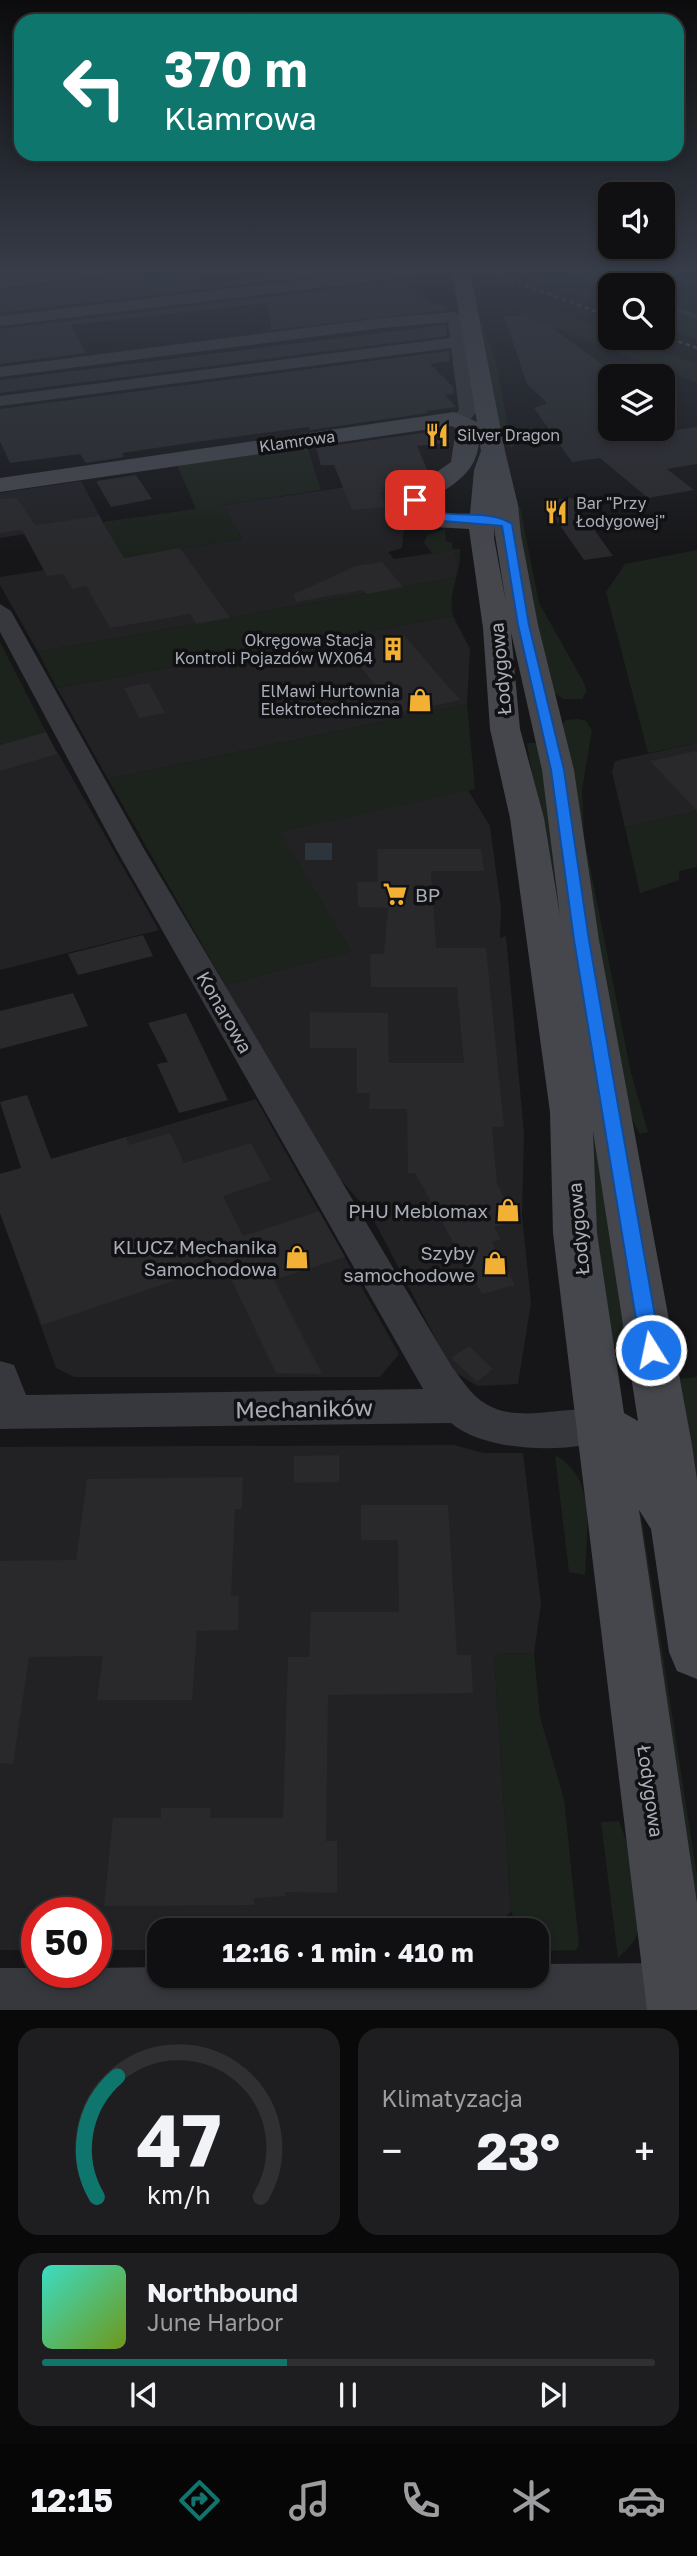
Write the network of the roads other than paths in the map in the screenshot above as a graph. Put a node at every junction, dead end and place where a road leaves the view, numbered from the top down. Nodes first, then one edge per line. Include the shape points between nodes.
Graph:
1 (56, 365) edge
2 (282, 365) edge
3 (463, 365) edge
4 (478, 365) edge
5 (0, 372) edge
6 (0, 401) edge
7 (460, 420) junction
8 (0, 485) edge
9 (494, 523) junction
10 (0, 611) edge
11 (4, 1400) edge
12 (460, 1406) junction
13 (602, 1426) junction
14 (677, 1528) junction
15 (697, 1652) edge
16 (0, 1996) edge
17 (678, 2000) edge

1 - 5 street
2 - 6 street
3 - 7 street via 468,411
4 - 9 main road, Łodygowa via 506,505
7 - 8 main road, Klamrowa
7 - 9 main road via 467,425 468,454 455,472 415,500 415,507 450,523
9 - 13 main road, Łodygowa via 503,712 527,818 571,1112 575,1233
9 - 14 main road, Łodygowa via 558,770 581,940 667,1445
10 - 12 street, Konarowa via 130,849 433,1369
11 - 12 street, Mechaników
12 - 13 street via 497,1426
13 - 14 main road via 615,1430 632,1446
13 - 17 main road, Łodygowa
14 - 15 main road, Łodygowa
16 - 17 street

